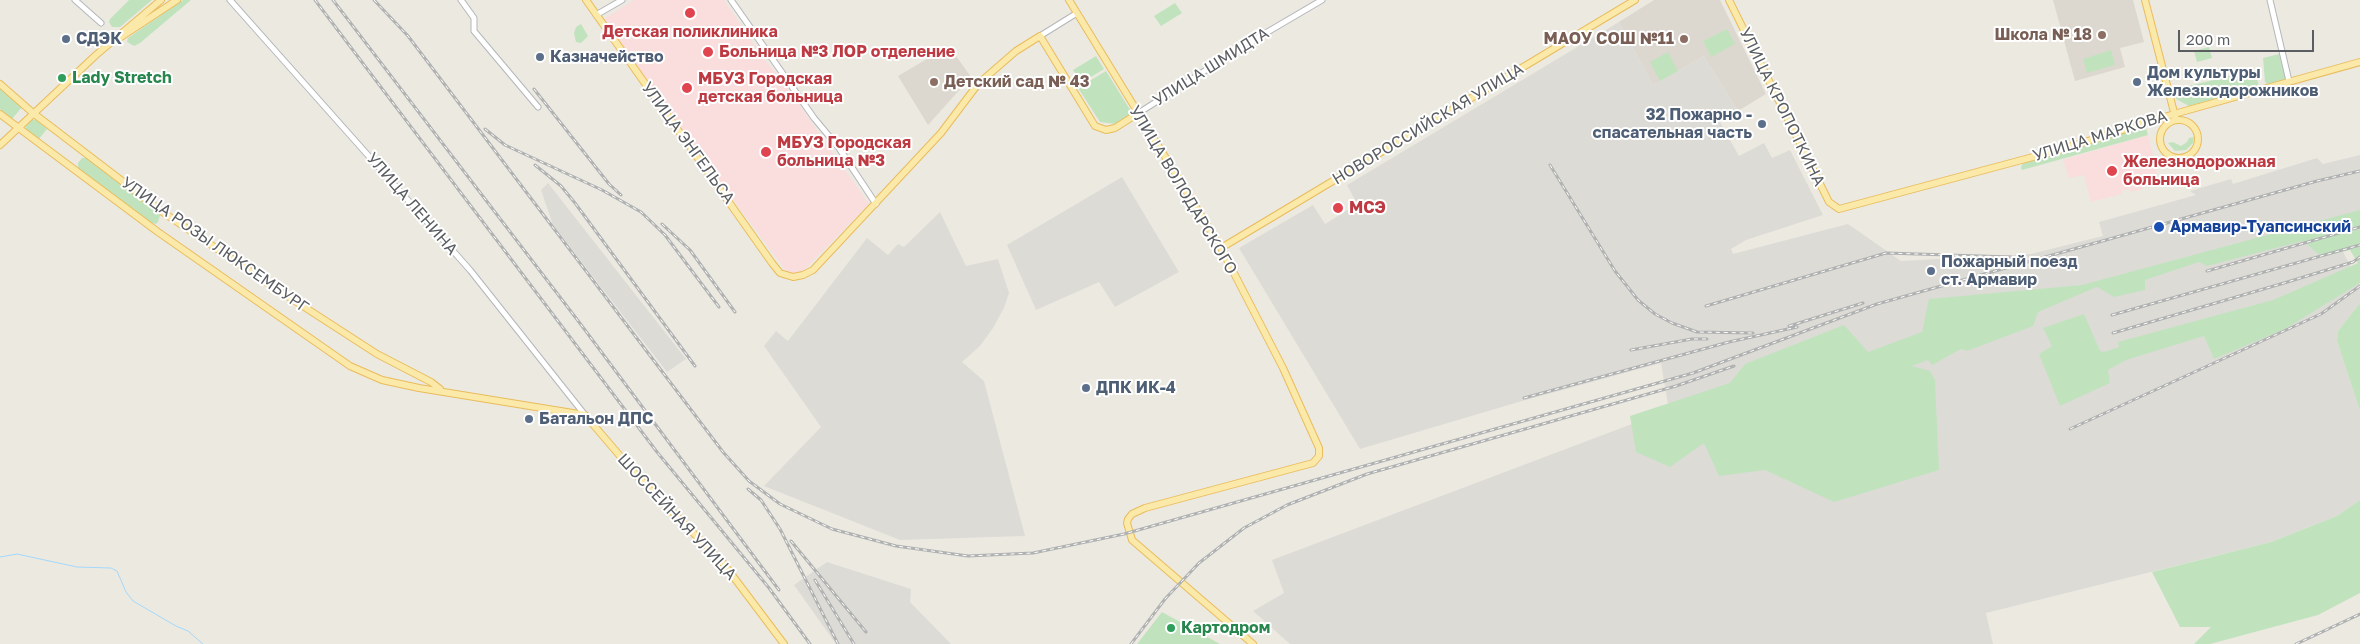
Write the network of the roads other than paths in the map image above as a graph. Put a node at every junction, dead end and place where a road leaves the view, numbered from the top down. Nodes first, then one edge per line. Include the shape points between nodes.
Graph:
1 (75, 0) edge
2 (162, 0) edge
3 (176, 0) edge
4 (230, 0) edge
5 (461, 0) edge
6 (586, 0) edge
7 (622, 0) edge
8 (730, 0) edge
9 (1069, 0) edge
10 (1322, 0) edge
11 (1635, 0) edge
12 (1729, 0) edge
13 (2145, 0) edge
14 (2270, 0) edge
15 (1076, 13) junction
16 (596, 16) junction
17 (102, 23) dead end
18 (130, 29) junction
19 (1040, 36) junction
20 (2360, 62) edge
21 (2289, 81) junction
22 (0, 84) edge
23 (538, 107) dead end
24 (33, 113) junction
25 (0, 114) edge
26 (1137, 114) junction
27 (2175, 117) junction
28 (17, 128) junction
29 (0, 145) edge
30 (876, 204) junction
31 (1839, 209) joint
32 (1221, 248) junction
33 (441, 390) junction
34 (586, 415) junction
35 (784, 644) edge
36 (1253, 644) edge

1 - 17 street
2 - 18 main road
3 - 18 main road
4 - 34 street, УЛИЦА ЛЕНИНА via 470,270
5 - 23 street via 474,18 474,30
6 - 16 main road, УЛИЦА ЭНГЕЛЬСА
7 - 16 street
8 - 30 street via 839,148
9 - 15 main road, УЛИЦА ВОЛОДАРСКОГО
10 - 26 street, УЛИЦА ШМИДТА
11 - 32 main road, НОВОРОССИЙСКАЯ УЛИЦА
12 - 31 main road, УЛИЦА КРОПОТКИНА via 1829,202
13 - 27 main road
14 - 21 street
15 - 19 street
15 - 26 main road, УЛИЦА ВОЛОДАРСКОГО
16 - 30 main road, УЛИЦА ЭНГЕЛЬСА via 780,273 797,277 813,270
18 - 24 main road via 106,45
19 - 26 main road, УЛИЦА ШМИДТА via 1087,116 1100,129 1116,128
19 - 30 main road via 1016,51 978,84 941,133
20 - 21 main road, УЛИЦА МАРКОВА
21 - 27 main road, УЛИЦА МАРКОВА
22 - 24 main road, УЛИЦА РОЗЫ ЛЮКСЕМБУРГ
24 - 28 main road
24 - 33 main road, УЛИЦА РОЗЫ ЛЮКСЕМБУРГ via 164,213 377,354
25 - 28 main road, УЛИЦА РОЗЫ ЛЮКСЕМБУРГ
26 - 32 main road, УЛИЦА ВОЛОДАРСКОГО
27 - 27 main road via 2163,129 2161,143 2172,156 2184,157 2194,151 2198,134 2192,124
27 - 31 main road, УЛИЦА МАРКОВА
28 - 29 main road
28 - 33 main road, УЛИЦА РОЗЫ ЛЮКСЕМБУРГ via 350,366 382,380
32 - 36 main road, УЛИЦА ВОЛОДАРСКОГО via 1316,438 1320,452 1313,463 1145,508 1132,514 1127,523 1132,540
33 - 34 main road, УЛИЦА РОЗЫ ЛЮКСЕМБУРГ
34 - 35 main road, ШОССЕЙНАЯ УЛИЦА via 638,477 724,563

